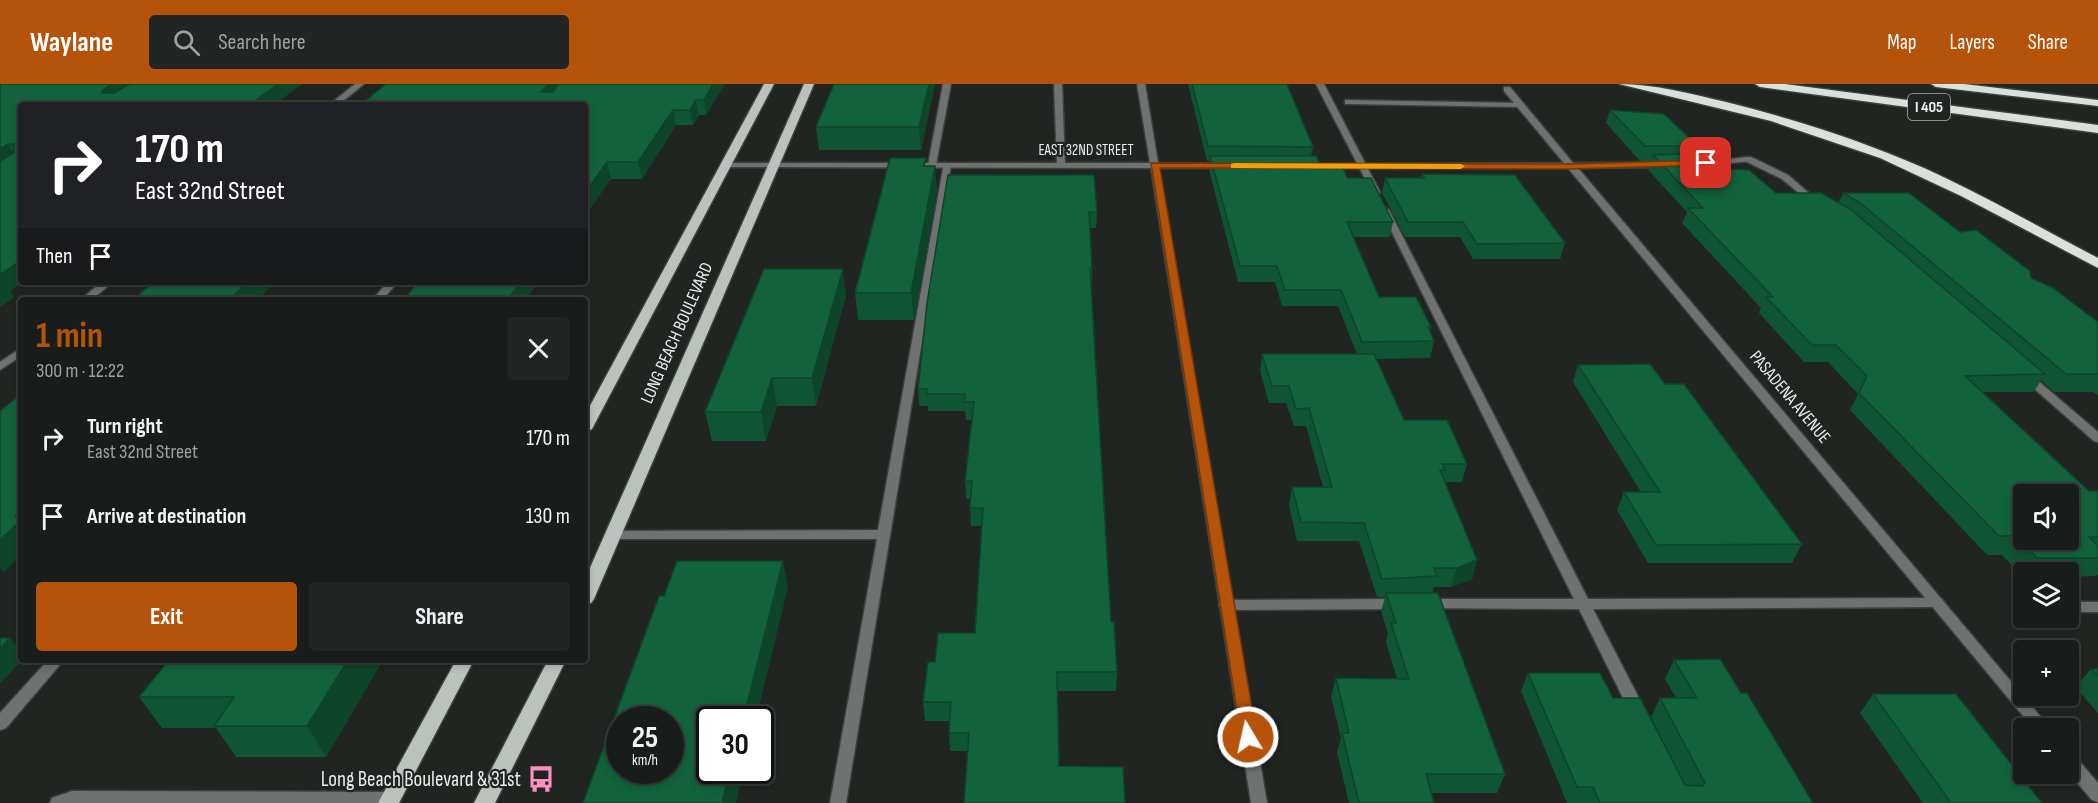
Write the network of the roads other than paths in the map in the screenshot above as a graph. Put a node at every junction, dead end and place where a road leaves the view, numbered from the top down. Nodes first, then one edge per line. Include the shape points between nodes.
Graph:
1 (360, 84) edge
2 (769, 84) edge
3 (809, 84) edge
4 (947, 84) edge
5 (1058, 84) edge
6 (1141, 84) edge
7 (1320, 84) edge
8 (1623, 84) edge
9 (1760, 84) edge
10 (1826, 84) edge
11 (1936, 84) edge
12 (2042, 84) edge
13 (1507, 89) dead end
14 (2098, 92) edge
15 (2015, 93) junction
16 (337, 102) edge
17 (1348, 102) dead end
18 (2098, 103) edge
19 (1520, 105) junction
20 (2098, 114) edge
21 (2098, 119) edge
22 (2098, 129) edge
23 (1696, 164) edge
24 (729, 165) junction
25 (774, 165) junction
26 (932, 165) junction
27 (946, 165) junction
28 (1061, 165) junction
29 (1155, 165) junction
30 (1674, 165) edge
31 (1232, 166) edge
32 (1292, 166) edge
33 (1363, 166) junction
34 (1571, 166) junction
35 (1828, 209) edge
36 (2098, 264) edge
37 (104, 285) edge
38 (390, 285) edge
39 (89, 297) edge
40 (380, 297) edge
41 (18, 353) edge
42 (0, 367) edge
43 (2017, 368) edge
44 (588, 423) edge
45 (2098, 438) edge
46 (884, 534) junction
47 (613, 535) junction
48 (588, 592) edge
49 (1582, 603) junction
50 (1937, 603) junction
51 (1227, 605) junction
52 (2079, 607) edge
53 (2098, 607) edge
54 (54, 663) edge
55 (463, 663) edge
56 (555, 663) edge
57 (2034, 718) edge
58 (1641, 719) edge
59 (0, 724) edge
60 (2079, 773) edge
61 (2098, 795) edge
62 (389, 801) edge
63 (58, 803) edge
64 (484, 803) edge
65 (838, 803) edge
66 (1259, 803) edge

1 - 16 street
2 - 24 main road, LONG BEACH BOULEVARD
3 - 25 main road, LONG BEACH BOULEVARD
4 - 26 street
5 - 28 street
6 - 29 street
7 - 33 street
8 - 36 highway via 1788,122 1870,151 1979,198
9 - 22 highway, I 405
10 - 21 highway
11 - 15 highway, I 405
12 - 14 highway
13 - 19 street, PASADENA AVENUE
15 - 18 highway, I 405
15 - 20 highway
17 - 19 street
19 - 34 street, PASADENA AVENUE
23 - 35 street via 1748,159 1785,177 1806,197
24 - 25 street, EAST 32ND STREET
24 - 44 main road, LONG BEACH BOULEVARD
25 - 26 street, EAST 32ND STREET
25 - 47 main road, LONG BEACH BOULEVARD
26 - 27 street, EAST 32ND STREET
27 - 28 street, EAST 32ND STREET
27 - 46 street
28 - 29 street, EAST 32ND STREET
29 - 31 street, EAST 32ND STREET
29 - 51 street
30 - 34 street
32 - 33 street
33 - 34 street
33 - 49 street
34 - 50 street, PASADENA AVENUE
37 - 39 street
38 - 40 street
41 - 42 street
43 - 45 street
46 - 47 street
46 - 65 street
47 - 48 main road, LONG BEACH BOULEVARD
49 - 50 street
49 - 51 street
49 - 58 street
50 - 57 street, PASADENA AVENUE
51 - 66 street
52 - 53 street
54 - 59 street
55 - 62 main road
56 - 64 main road
60 - 61 street
62 - 63 street via 72,798

